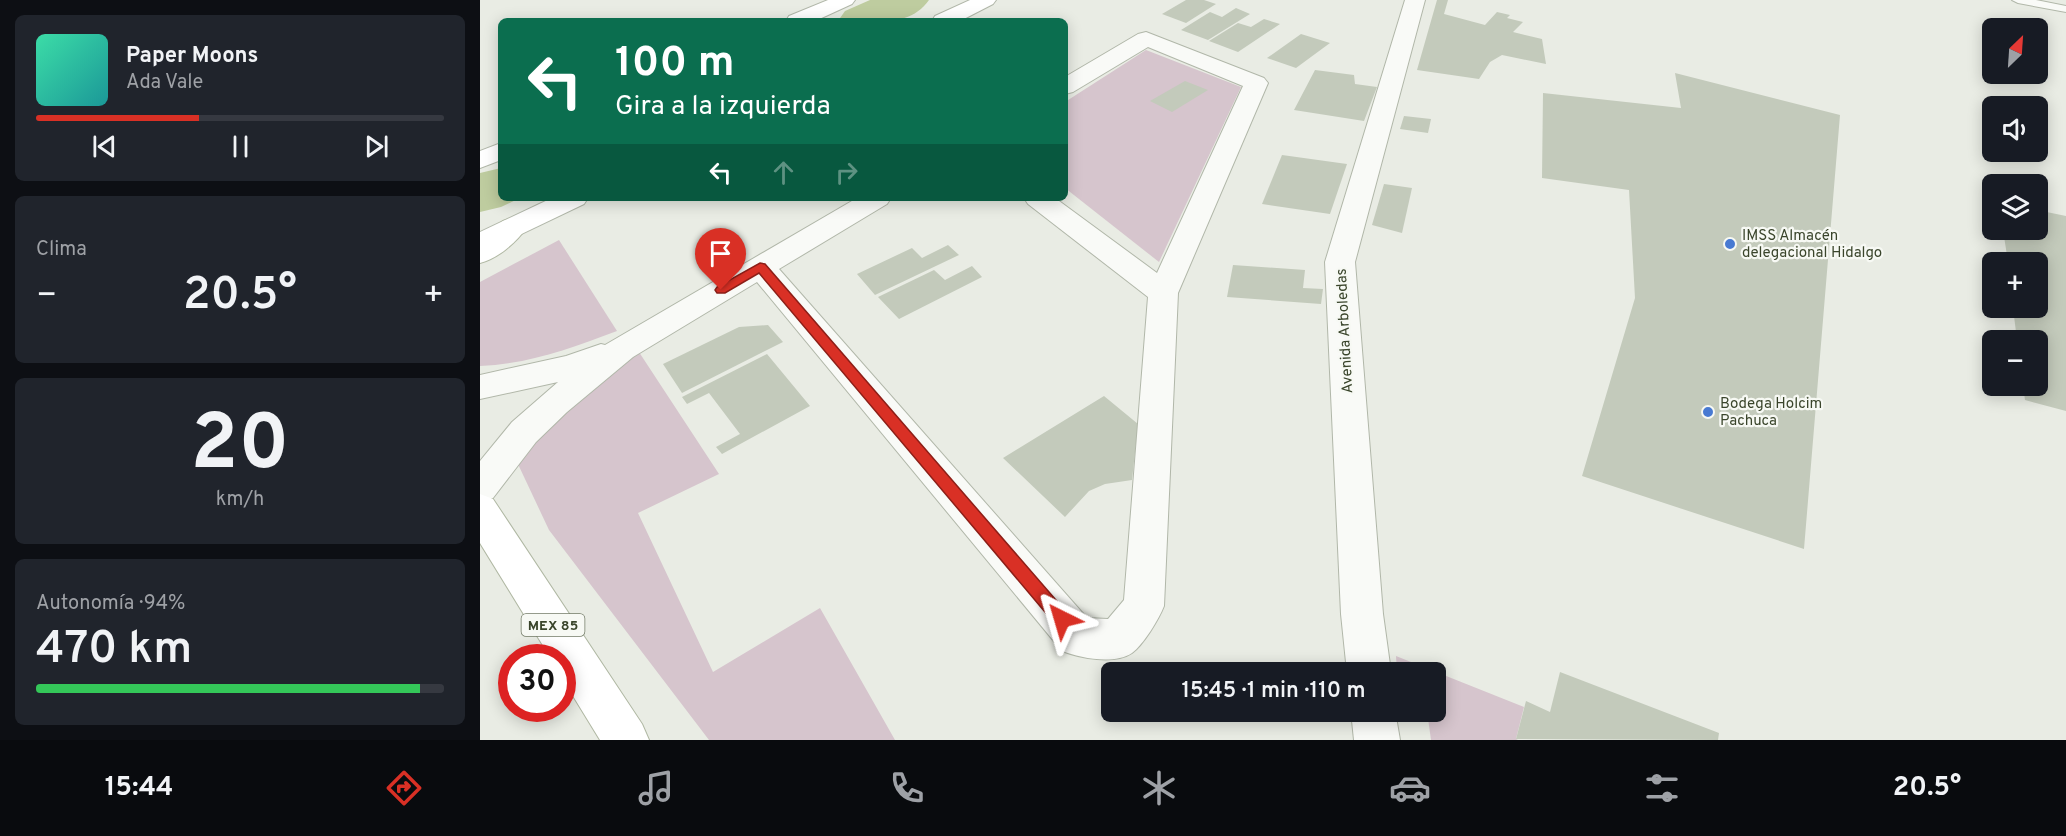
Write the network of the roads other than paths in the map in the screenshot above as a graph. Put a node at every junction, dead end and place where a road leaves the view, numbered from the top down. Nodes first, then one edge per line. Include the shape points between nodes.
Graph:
1 (845, 0) edge
2 (986, 0) edge
3 (1416, 0) edge
4 (2018, 0) edge
5 (2066, 9) edge
6 (804, 18) edge
7 (948, 18) edge
8 (1068, 85) edge
9 (498, 152) edge
10 (480, 160) edge
11 (568, 201) edge
12 (872, 201) edge
13 (1042, 201) edge
14 (513, 227) junction
15 (480, 243) edge
16 (480, 254) edge
17 (760, 267) junction
18 (1163, 293) junction
19 (622, 349) junction
20 (480, 387) edge
21 (480, 487) edge
22 (480, 510) edge
23 (1368, 662) edge
24 (1375, 722) edge
25 (626, 740) edge
26 (1377, 740) edge

1 - 6 main road
2 - 7 main road
3 - 23 street, Avenida Arboledas via 1340,262
4 - 5 lane
8 - 18 street via 1146,39 1256,82
9 - 10 main road
11 - 14 main road
12 - 17 street
13 - 18 street
14 - 15 main road
14 - 16 main road
17 - 18 street via 1077,637 1118,639 1144,606
17 - 19 street
19 - 20 street via 571,367
19 - 21 street via 524,432
22 - 25 main road, MEX 85
24 - 26 street

